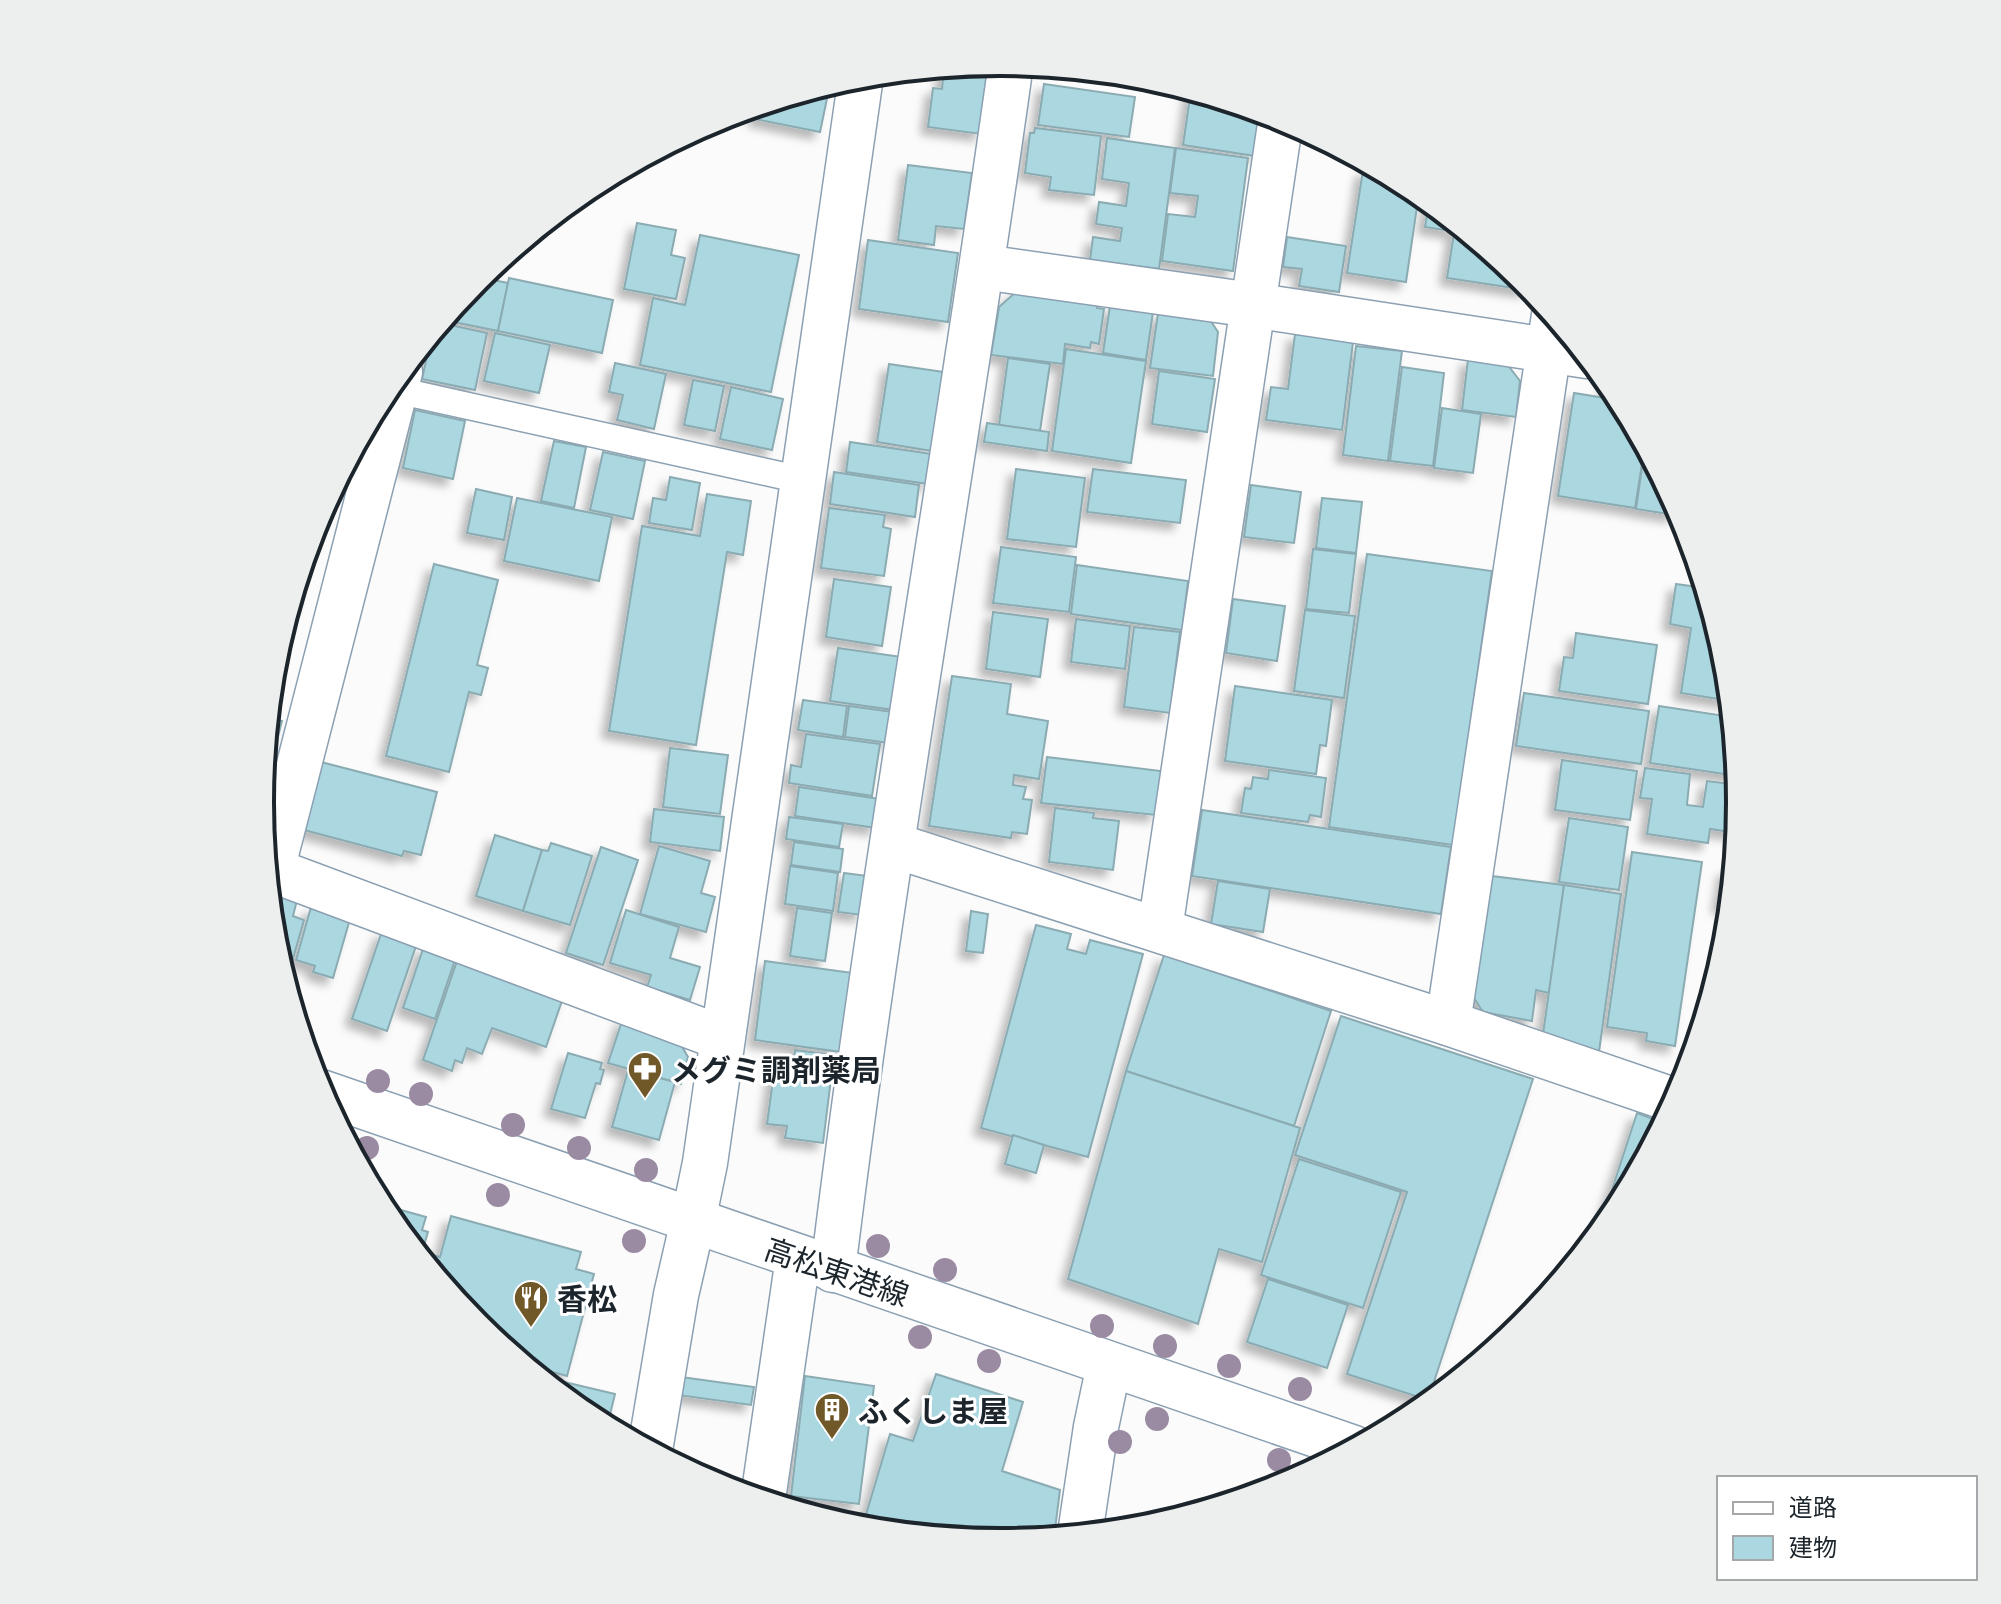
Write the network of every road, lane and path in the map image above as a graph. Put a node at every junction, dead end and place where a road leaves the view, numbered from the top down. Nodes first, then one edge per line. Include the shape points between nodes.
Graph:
1 (1009, 76) edge
2 (859, 90) edge
3 (1279, 131) edge
4 (983, 267) junction
5 (1252, 305) junction
6 (1559, 340) edge
7 (1562, 343) edge
8 (408, 383) edge
9 (390, 409) edge
10 (802, 480) junction
11 (276, 843) edge
12 (893, 845) junction
13 (278, 873) edge
14 (1160, 929) junction
15 (1448, 1023) junction
16 (722, 1038) junction
17 (1664, 1097) edge
18 (338, 1098) edge
19 (693, 1221) junction
20 (815, 1264) junction
21 (1109, 1365) junction
22 (652, 1439) edge
23 (1340, 1443) edge
24 (765, 1488) edge
25 (1082, 1523) edge

1 - 4 street
2 - 10 street
3 - 5 street
4 - 5 street
4 - 12 street
5 - 6 street
5 - 14 street
7 - 15 street
8 - 10 lane
9 - 11 street
10 - 16 street
12 - 14 street
12 - 20 street
13 - 16 street
14 - 15 street
15 - 17 street
16 - 19 street
18 - 19 street, 高松東港線
19 - 20 street, 高松東港線
19 - 22 street
20 - 21 street, 高松東港線
20 - 24 street
21 - 23 street, 高松東港線
21 - 25 street

